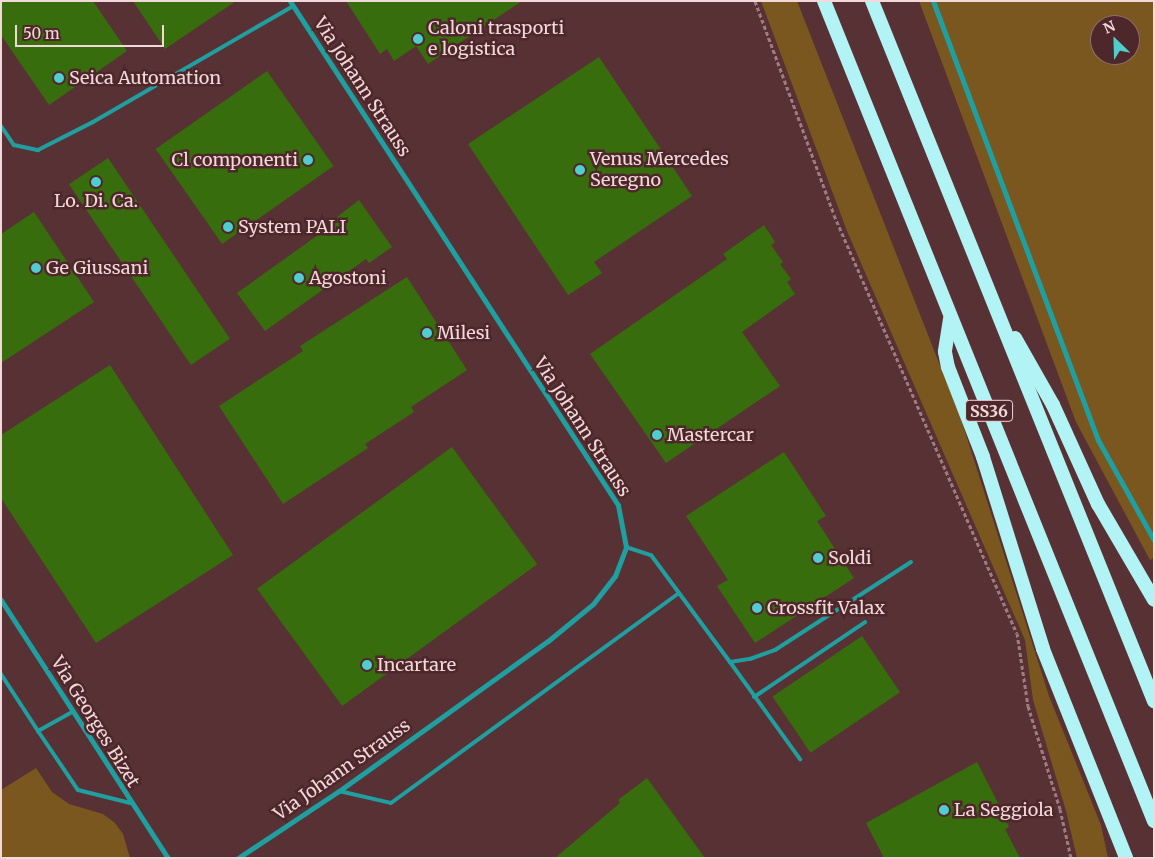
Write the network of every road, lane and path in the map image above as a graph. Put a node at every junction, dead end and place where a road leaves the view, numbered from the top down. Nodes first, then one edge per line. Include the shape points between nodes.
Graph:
1 (756, 1) edge
2 (824, 1) edge
3 (872, 1) edge
4 (933, 1) edge
5 (291, 4) edge
6 (1, 126) edge
7 (988, 291) junction
8 (948, 309) junction
9 (1154, 540) edge
10 (626, 547) junction
11 (910, 562) dead end
12 (679, 593) junction
13 (1, 600) edge
14 (1154, 600) edge
15 (865, 622) dead end
16 (730, 662) junction
17 (1, 674) edge
18 (754, 697) junction
19 (1154, 701) edge
20 (72, 712) junction
21 (38, 731) junction
22 (800, 760) dead end
23 (339, 791) junction
24 (130, 803) junction
25 (1154, 821) edge
26 (1114, 830) junction
27 (168, 858) edge
28 (238, 858) edge
29 (1070, 858) edge
30 (1120, 858) edge
31 (1126, 858) edge

1 - 29 path via 834,215 1017,633 1030,716 1058,803
2 - 8 highway, SS36
3 - 7 highway, SS36
4 - 9 street via 1098,440
5 - 6 lane via 93,122 38,150 14,145
5 - 10 street, Via Johann Strauss via 618,505
7 - 14 highway via 1053,405 1098,504
7 - 19 highway, SS36
8 - 25 highway, SS36
8 - 26 highway via 950,323 945,352 948,367 983,457 1042,649
10 - 12 lane via 651,556
10 - 23 street, Via Johann Strauss via 615,576 594,604 548,641
11 - 16 lane via 775,650
12 - 16 lane
12 - 23 lane via 391,802
13 - 20 street, Via Georges Bizet
15 - 18 lane
16 - 18 lane
17 - 21 lane
18 - 22 lane
20 - 21 lane
20 - 24 street, Via Georges Bizet
21 - 24 lane via 78,790
23 - 28 street, Via Johann Strauss
24 - 27 street, Via Georges Bizet
26 - 30 highway
26 - 31 highway

